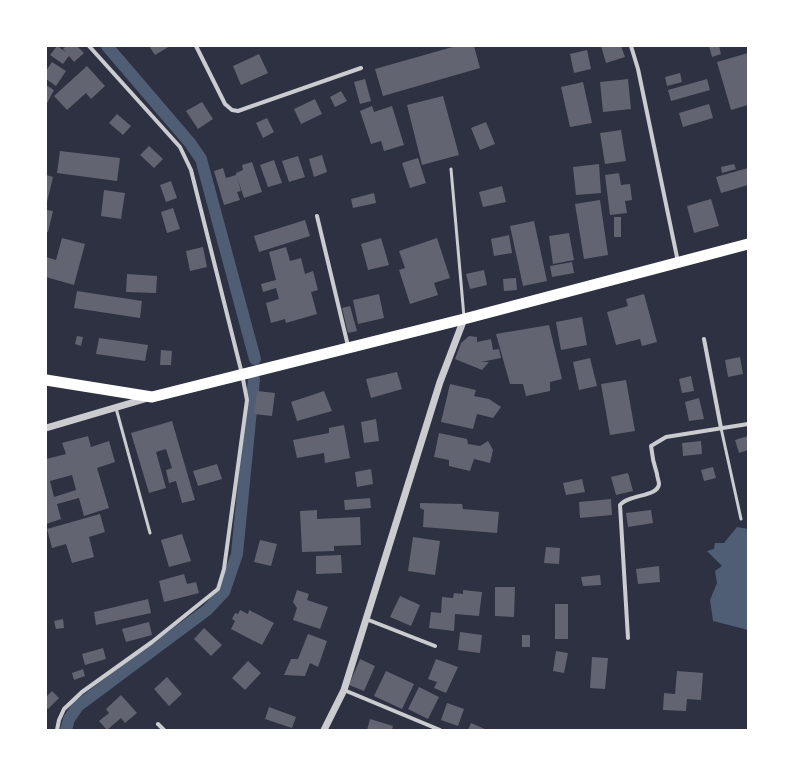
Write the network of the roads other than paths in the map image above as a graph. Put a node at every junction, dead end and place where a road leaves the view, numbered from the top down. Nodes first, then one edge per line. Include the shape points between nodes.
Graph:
1 (89, 46) edge
2 (196, 46) edge
3 (631, 46) edge
4 (361, 68) dead end
5 (451, 169) dead end
6 (317, 216) dead end
7 (748, 244) edge
8 (678, 263) junction
9 (464, 319) junction
10 (704, 339) dead end
11 (349, 348) junction
12 (242, 374) junction
13 (46, 380) edge
14 (152, 397) junction
15 (116, 408) junction
16 (748, 424) edge
17 (46, 428) edge
18 (721, 428) junction
19 (741, 519) dead end
20 (150, 533) dead end
21 (366, 619) junction
22 (628, 638) dead end
23 (436, 646) dead end
24 (344, 690) junction
25 (158, 724) dead end
26 (56, 730) edge
27 (164, 730) edge
28 (324, 730) edge
29 (440, 730) edge

1 - 12 street via 180,147 191,170
2 - 4 street via 225,104 238,111
3 - 8 street
5 - 9 lane
6 - 11 street
7 - 8 highway
8 - 9 highway
9 - 11 highway
9 - 21 street via 440,382
10 - 18 street
11 - 12 highway
12 - 14 highway
12 - 26 street via 247,400 245,421 224,569 218,589 152,642 82,692 64,709
13 - 14 highway
14 - 15 street
15 - 17 street
15 - 20 lane
16 - 18 street
18 - 19 lane
18 - 22 street via 666,437 654,443 651,446 652,455 659,484 656,490 623,501 620,505
21 - 23 street
21 - 24 street
24 - 28 street
24 - 29 street
25 - 27 street

